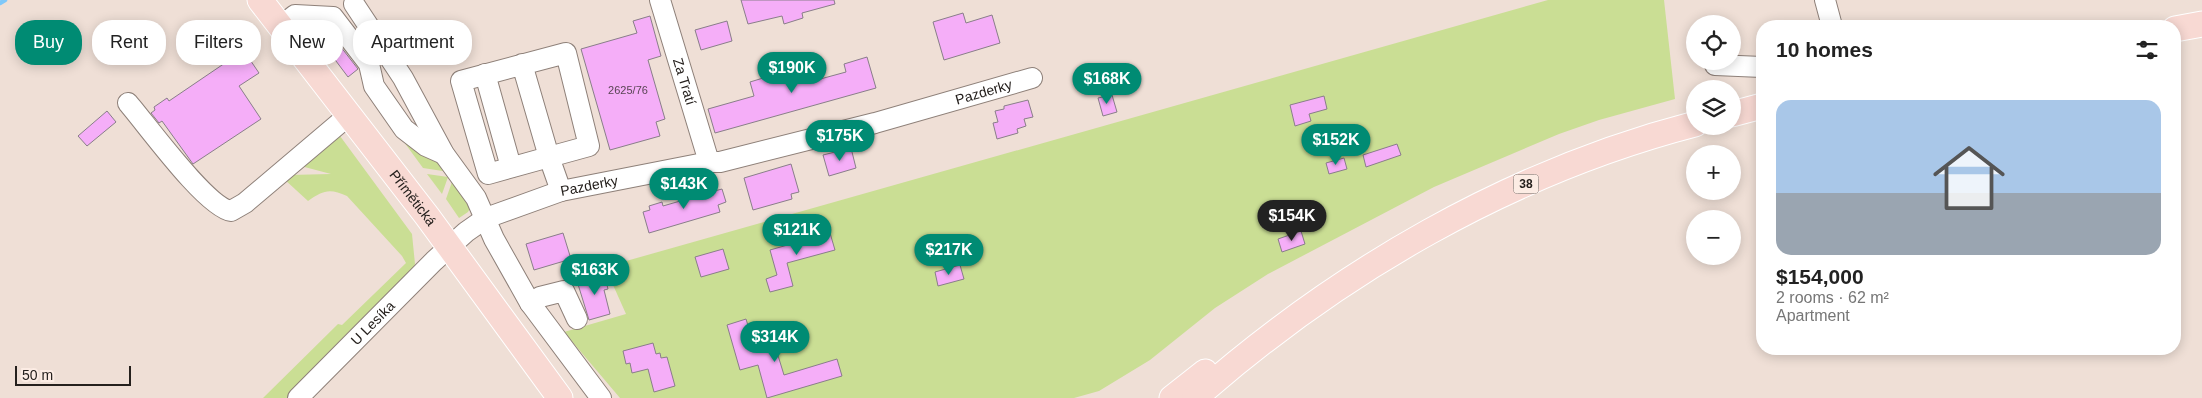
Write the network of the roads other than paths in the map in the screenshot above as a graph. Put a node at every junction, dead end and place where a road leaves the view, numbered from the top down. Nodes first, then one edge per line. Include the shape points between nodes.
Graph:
1 (260, 0) edge
2 (660, 0) edge
3 (1825, 0) edge
4 (354, 4) dead end
5 (276, 20) edge
6 (289, 20) edge
7 (335, 20) edge
8 (1830, 20) edge
9 (2202, 24) edge
10 (2181, 28) edge
11 (343, 30) edge
12 (522, 64) junction
13 (311, 65) edge
14 (1741, 66) edge
15 (1756, 67) edge
16 (1032, 78) dead end
17 (128, 103) dead end
18 (1756, 108) edge
19 (1741, 112) edge
20 (349, 114) junction
21 (1686, 126) edge
22 (444, 154) junction
23 (549, 157) junction
24 (709, 162) junction
25 (561, 191) junction
26 (486, 218) junction
27 (449, 247) junction
28 (1325, 296) junction
29 (530, 303) junction
30 (577, 319) dead end
31 (298, 398) edge
32 (560, 398) edge
33 (601, 398) edge
34 (1172, 398) edge
35 (1195, 398) edge

1 - 5 main road, Přímětická
2 - 24 street, Za Tratí
3 - 8 street
4 - 22 street via 403,78
6 - 7 street via 296,15 333,17
9 - 10 main road
11 - 22 street via 369,64 374,86 404,129 426,146
12 - 23 street
12 - 23 street via 566,53 589,146
12 - 23 street via 461,81 488,174
13 - 20 main road, Přímětická
14 - 15 street
16 - 24 street, Pazderky via 875,123 720,162
17 - 20 street via 190,178 220,207 231,211 245,203
18 - 19 main road
20 - 27 main road, Přímětická
21 - 28 main road, 38 via 1650,136 1536,179 1398,249
22 - 26 street via 476,198
23 - 25 street
24 - 25 street, Pazderky
25 - 26 street, Pazderky
26 - 27 street, Pazderky
26 - 29 street
27 - 31 street, U Lesíka
27 - 32 main road, Přímětická
28 - 34 main road via 1264,325
28 - 35 main road, 38 via 1261,343
29 - 30 street via 564,291
29 - 33 street

